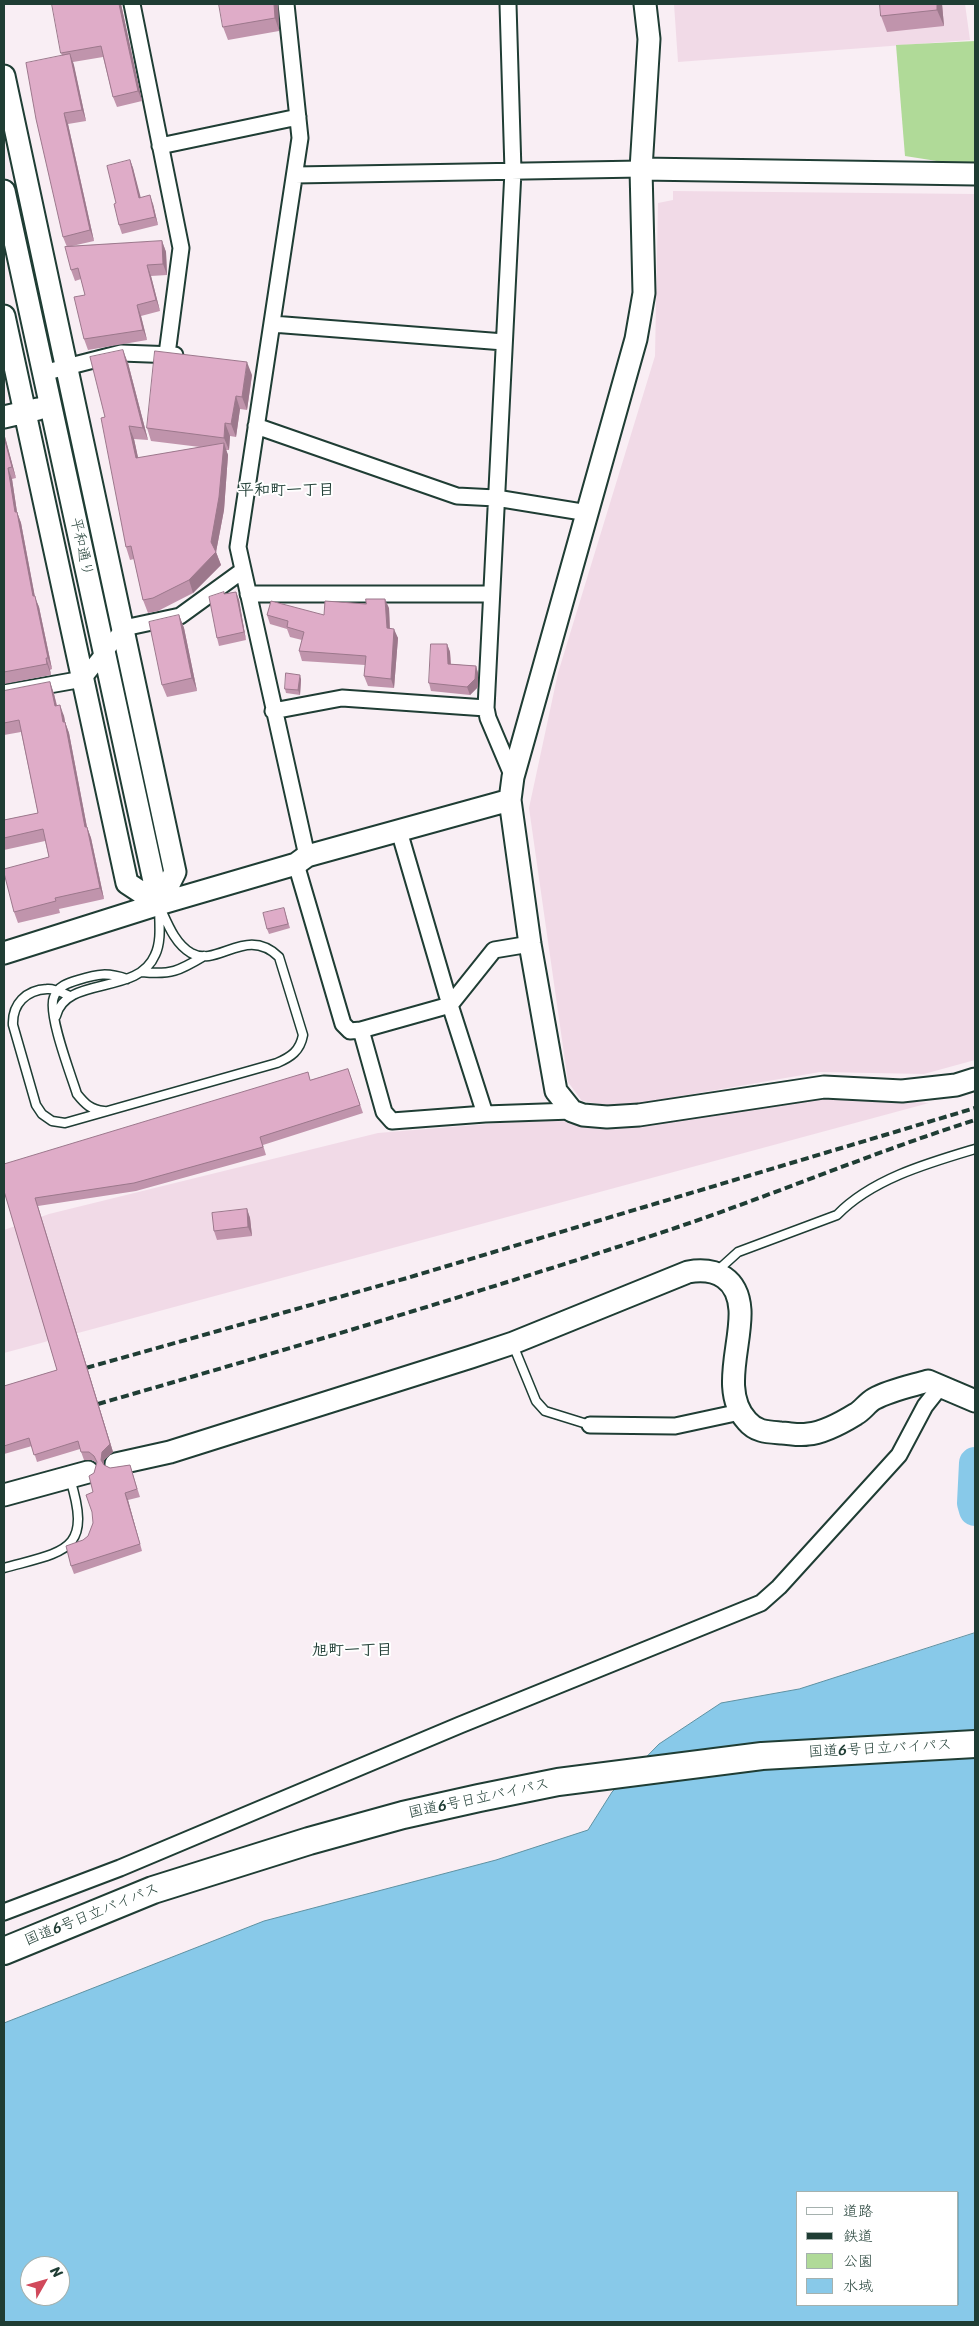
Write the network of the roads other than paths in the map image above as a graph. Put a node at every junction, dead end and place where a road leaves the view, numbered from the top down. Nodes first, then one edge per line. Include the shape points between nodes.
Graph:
1 (132, 4) edge
2 (286, 4) edge
3 (508, 4) edge
4 (645, 4) edge
5 (4, 76) edge
6 (298, 117) junction
7 (160, 146) junction
8 (641, 169) junction
9 (513, 171) junction
10 (975, 174) edge
11 (295, 175) junction
12 (28, 190) junction
13 (4, 191) edge
14 (4, 316) edge
15 (272, 324) junction
16 (504, 342) junction
17 (167, 354) junction
18 (186, 356) edge
19 (246, 364) edge
20 (67, 366) junction
21 (266, 367) junction
22 (43, 373) junction
23 (50, 406) junction
24 (24, 413) junction
25 (4, 417) edge
26 (256, 426) junction
27 (496, 498) junction
28 (588, 513) junction
29 (242, 571) junction
30 (248, 594) junction
31 (490, 594) junction
32 (124, 628) junction
33 (104, 651) junction
34 (83, 679) junction
35 (4, 693) edge
36 (486, 708) junction
37 (274, 711) junction
38 (513, 777) junction
39 (510, 800) junction
40 (399, 830) junction
41 (302, 860) junction
42 (158, 904) junction
43 (530, 944) junction
44 (4, 953) edge
45 (204, 956) junction
46 (142, 972) junction
47 (127, 979) junction
48 (57, 991) junction
49 (70, 996) junction
50 (450, 1005) junction
51 (54, 1020) junction
52 (361, 1030) junction
53 (975, 1079) edge
54 (572, 1111) junction
55 (108, 1112) junction
56 (485, 1114) junction
57 (975, 1149) edge
58 (715, 1272) junction
59 (512, 1343) junction
60 (958, 1394) edge
61 (740, 1412) junction
62 (590, 1425) joint
63 (116, 1464) dead end
64 (78, 1475) joint
65 (4, 1495) edge
66 (4, 1568) edge
67 (975, 1744) edge
68 (4, 1912) edge
69 (4, 1950) edge

1 - 7 street
2 - 6 street
3 - 9 street
4 - 8 street via 649,39
5 - 12 street
6 - 7 street
6 - 11 street via 300,138
7 - 17 street via 181,248
8 - 9 street
8 - 10 street
8 - 28 street via 644,293 636,339
9 - 11 street
9 - 16 street
11 - 15 street
12 - 13 street
12 - 20 street
13 - 22 street, 平和通り
14 - 24 street
15 - 16 street
15 - 21 street
16 - 27 street
17 - 18 street
17 - 20 street via 121,352
19 - 21 street
20 - 22 street
20 - 32 street
21 - 26 street
22 - 23 street, 平和通り
23 - 24 street
23 - 33 street, 平和通り
24 - 25 street
24 - 34 street
26 - 27 street via 457,496
26 - 29 street via 238,547
27 - 28 street
27 - 31 street
28 - 38 street
29 - 30 street
29 - 32 street via 180,616
30 - 31 street
30 - 37 street
31 - 36 street
32 - 33 street
32 - 42 street via 175,872
33 - 34 street
33 - 42 street, 平和通り
34 - 35 street
34 - 42 street via 127,883
36 - 37 street via 342,698
36 - 38 street
37 - 41 street
38 - 39 street
39 - 40 street
39 - 43 street
40 - 41 street
40 - 50 street
41 - 42 street
41 - 52 street via 344,1024 350,1031
42 - 44 street
42 - 45 lane via 174,936 192,954
42 - 46 lane via 156,954
43 - 50 street via 494,950
43 - 54 street via 556,1091
45 - 46 lane via 163,975
45 - 55 lane via 254,943 271,949 279,956 303,1036 301,1045 291,1056 277,1063
46 - 47 lane
47 - 48 lane via 111,973 101,974 66,984
47 - 49 lane
48 - 49 lane
48 - 51 lane via 52,1003
48 - 55 lane via 48,988 32,992 22,998 12,1014 36,1105 52,1121 65,1123
49 - 51 lane via 62,1002
50 - 52 street
50 - 56 street
51 - 55 lane via 77,1094 84,1104
52 - 56 street via 384,1112 392,1121
53 - 54 street via 956,1085 902,1091 824,1087 639,1115 607,1117
54 - 56 street
57 - 58 lane via 929,1163 887,1182 846,1206 837,1215 738,1252
58 - 59 street via 704,1269 688,1272
58 - 61 street via 728,1281 738,1295 740,1312 734,1387
59 - 62 lane via 536,1401 545,1411
59 - 63 street via 170,1452
60 - 61 street via 928,1382 898,1390 874,1399 839,1423 808,1434 761,1432
60 - 68 street via 925,1406 899,1455 761,1603 120,1868
61 - 62 street via 675,1426
64 - 65 street
64 - 66 lane via 79,1518 71,1542 51,1555
67 - 69 highway, 国道6号日立バイパス via 762,1756 568,1781 479,1798 319,1838 161,1887

